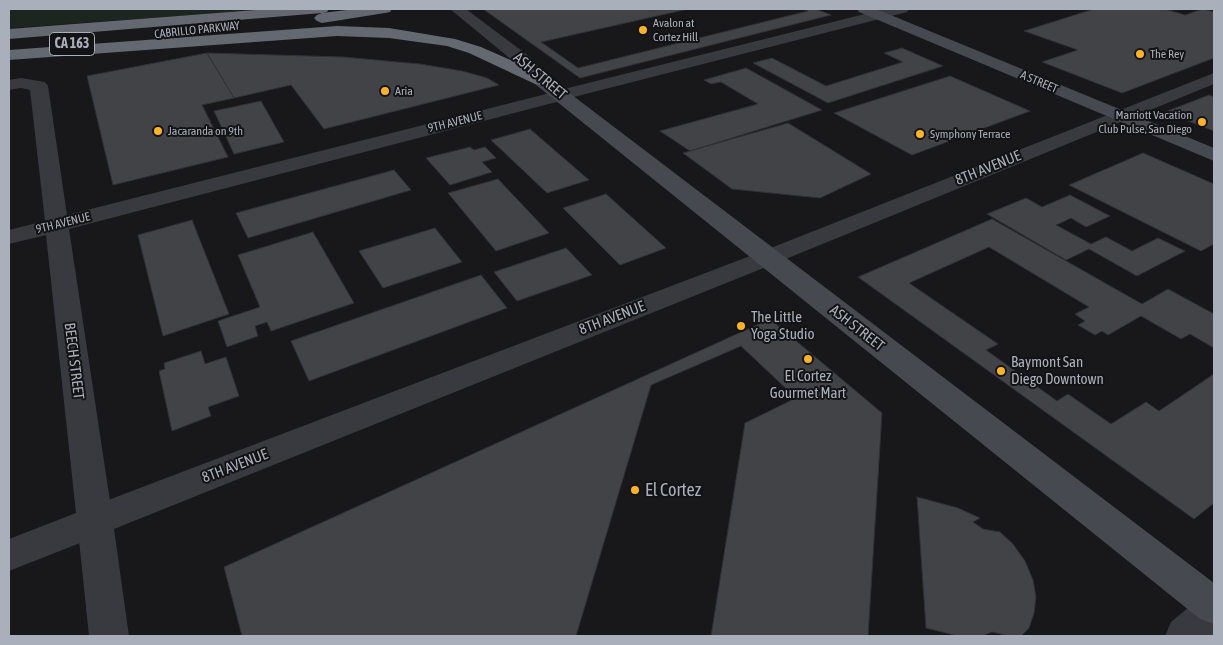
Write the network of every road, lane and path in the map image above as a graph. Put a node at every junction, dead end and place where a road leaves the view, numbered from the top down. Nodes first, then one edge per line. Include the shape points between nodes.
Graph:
1 (322, 9) edge
2 (385, 9) edge
3 (457, 9) edge
4 (864, 9) edge
5 (902, 9) edge
6 (879, 15) junction
7 (9, 34) edge
8 (9, 53) edge
9 (1214, 78) edge
10 (541, 80) junction
11 (9, 85) edge
12 (562, 95) junction
13 (1119, 116) junction
14 (1214, 155) edge
15 (57, 224) junction
16 (9, 236) edge
17 (767, 258) junction
18 (94, 521) junction
19 (9, 556) edge
20 (1214, 606) edge
21 (1214, 611) edge
22 (108, 636) edge
23 (1185, 636) edge

1 - 7 highway
2 - 8 highway, CABRILLO PARKWAY / CA 163
3 - 10 street, ASH STREET via 524,61
4 - 6 main road, A STREET
5 - 6 street, 9TH AVENUE
6 - 12 street, 9TH AVENUE
6 - 13 main road, A STREET
8 - 10 highway via 296,32 354,31 449,42 475,50
9 - 13 street, 8TH AVENUE
10 - 12 main road, ASH STREET
11 - 15 street, BEECH STREET via 39,86
12 - 15 street, 9TH AVENUE
12 - 17 main road, ASH STREET
13 - 14 main road, A STREET
13 - 17 street, 8TH AVENUE
15 - 16 street, 9TH AVENUE
15 - 18 street, BEECH STREET
17 - 18 street, 8TH AVENUE
17 - 20 main road, ASH STREET
18 - 19 street, 8TH AVENUE
18 - 22 street, BEECH STREET
21 - 23 street

